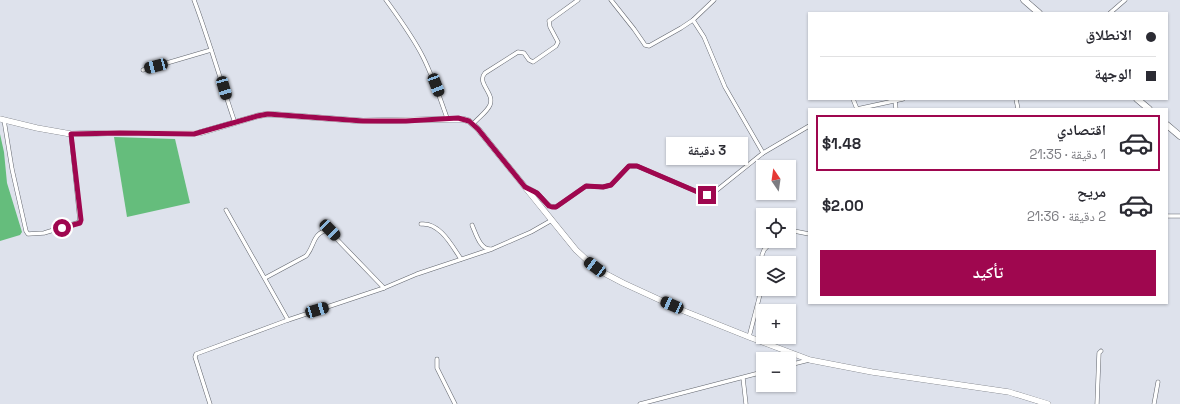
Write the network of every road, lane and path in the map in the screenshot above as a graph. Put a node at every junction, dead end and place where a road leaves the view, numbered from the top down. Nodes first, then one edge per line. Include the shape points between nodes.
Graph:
1 (194, 0) edge
2 (386, 0) edge
3 (578, 0) edge
4 (611, 0) edge
5 (714, 0) edge
6 (1024, 0) edge
7 (1125, 0) edge
8 (1038, 12) edge
9 (1111, 12) edge
10 (693, 20) junction
11 (211, 50) junction
12 (143, 70) dead end
13 (899, 100) edge
14 (1138, 100) edge
15 (895, 101) junction
16 (862, 108) edge
17 (896, 108) edge
18 (1148, 108) edge
19 (447, 118) junction
20 (2, 119) edge
21 (235, 123) junction
22 (473, 124) junction
23 (1168, 126) edge
24 (808, 127) edge
25 (71, 134) junction
26 (1180, 136) edge
27 (763, 153) junction
28 (525, 187) junction
29 (226, 210) dead end
30 (1168, 216) edge
31 (1180, 216) edge
32 (552, 220) junction
33 (421, 224) dead end
34 (472, 225) dead end
35 (796, 231) edge
36 (808, 234) edge
37 (766, 248) edge
38 (492, 249) junction
39 (461, 259) junction
40 (265, 278) junction
41 (384, 288) junction
42 (288, 320) junction
43 (749, 338) junction
44 (1101, 351) dead end
45 (437, 359) dead end
46 (810, 360) junction
47 (796, 364) edge
48 (756, 374) edge
49 (743, 378) junction
50 (1158, 382) dead end
51 (210, 404) edge
52 (454, 404) edge
53 (640, 404) edge
54 (746, 404) edge
55 (1048, 404) edge
56 (1098, 404) edge
57 (1154, 404) edge

1 - 11 street
2 - 19 street via 423,56
3 - 22 street via 549,21 558,42 556,46 533,62 524,53 518,52 484,73 482,80 490,95 491,104
4 - 10 street via 645,45 653,45
5 - 10 street
6 - 8 main road
7 - 9 street
10 - 27 street via 704,37 724,87
11 - 12 street
11 - 21 street
13 - 15 street
14 - 18 main road
15 - 16 street
15 - 17 street
19 - 21 main road via 363,121 268,114
19 - 22 main road via 462,119
20 - 25 main road
20 - 25 street via 28,234 44,233 80,222
21 - 25 main road via 194,134
22 - 28 main road
23 - 26 main road
24 - 27 street
27 - 28 street via 717,191 707,195 637,166 629,166 611,185 586,186 556,207 549,206 537,193
28 - 32 main road
29 - 40 street
30 - 31 street
32 - 38 street
32 - 43 main road via 582,256 604,273
33 - 39 street via 430,225 442,233
34 - 38 street via 483,246
35 - 36 street
37 - 43 street via 762,255 763,284
38 - 39 street
39 - 41 street
40 - 41 street via 306,256 316,237 328,230
40 - 42 street
41 - 42 street
42 - 51 street via 195,355
43 - 46 main road
44 - 56 street
45 - 52 street via 437,368
46 - 47 street
46 - 55 main road via 872,372 1009,392
48 - 49 street
49 - 53 street
49 - 54 street
50 - 57 street

